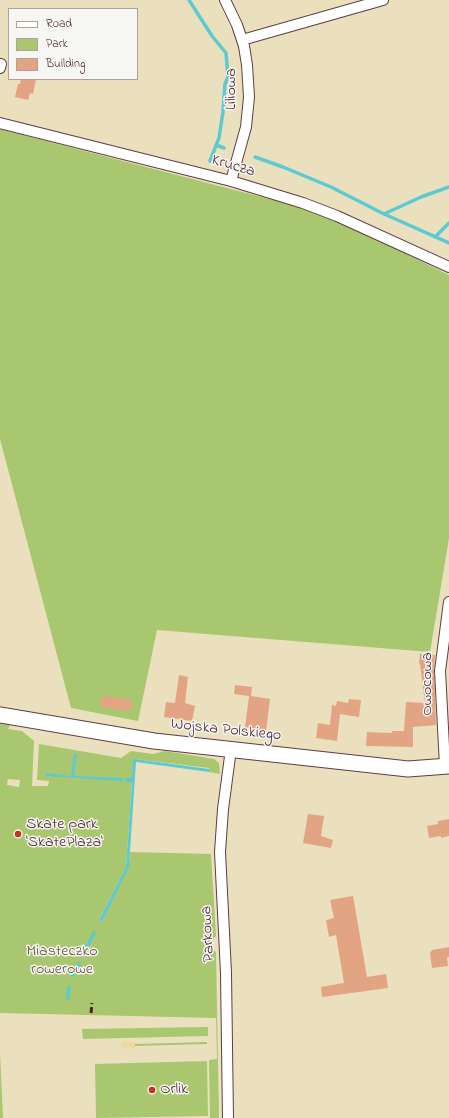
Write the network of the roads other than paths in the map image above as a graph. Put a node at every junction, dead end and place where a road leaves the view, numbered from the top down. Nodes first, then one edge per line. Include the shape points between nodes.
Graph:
1 (225, 0) edge
2 (383, 0) edge
3 (242, 40) junction
4 (0, 123) edge
5 (231, 181) junction
6 (449, 267) edge
7 (449, 602) edge
8 (0, 715) edge
9 (231, 749) junction
10 (447, 766) edge
11 (228, 1118) edge

1 - 3 street, Liliowa
2 - 3 street
3 - 5 street, Liliowa via 249,98 246,127
4 - 5 street, Krucza
5 - 6 street, Krucza via 337,216
7 - 10 street, Owocowa via 440,671
8 - 9 street, Wojska Polskiego via 154,741
9 - 10 street, Wojska Polskiego via 408,769
9 - 11 street, Parkowa via 220,852 227,994

